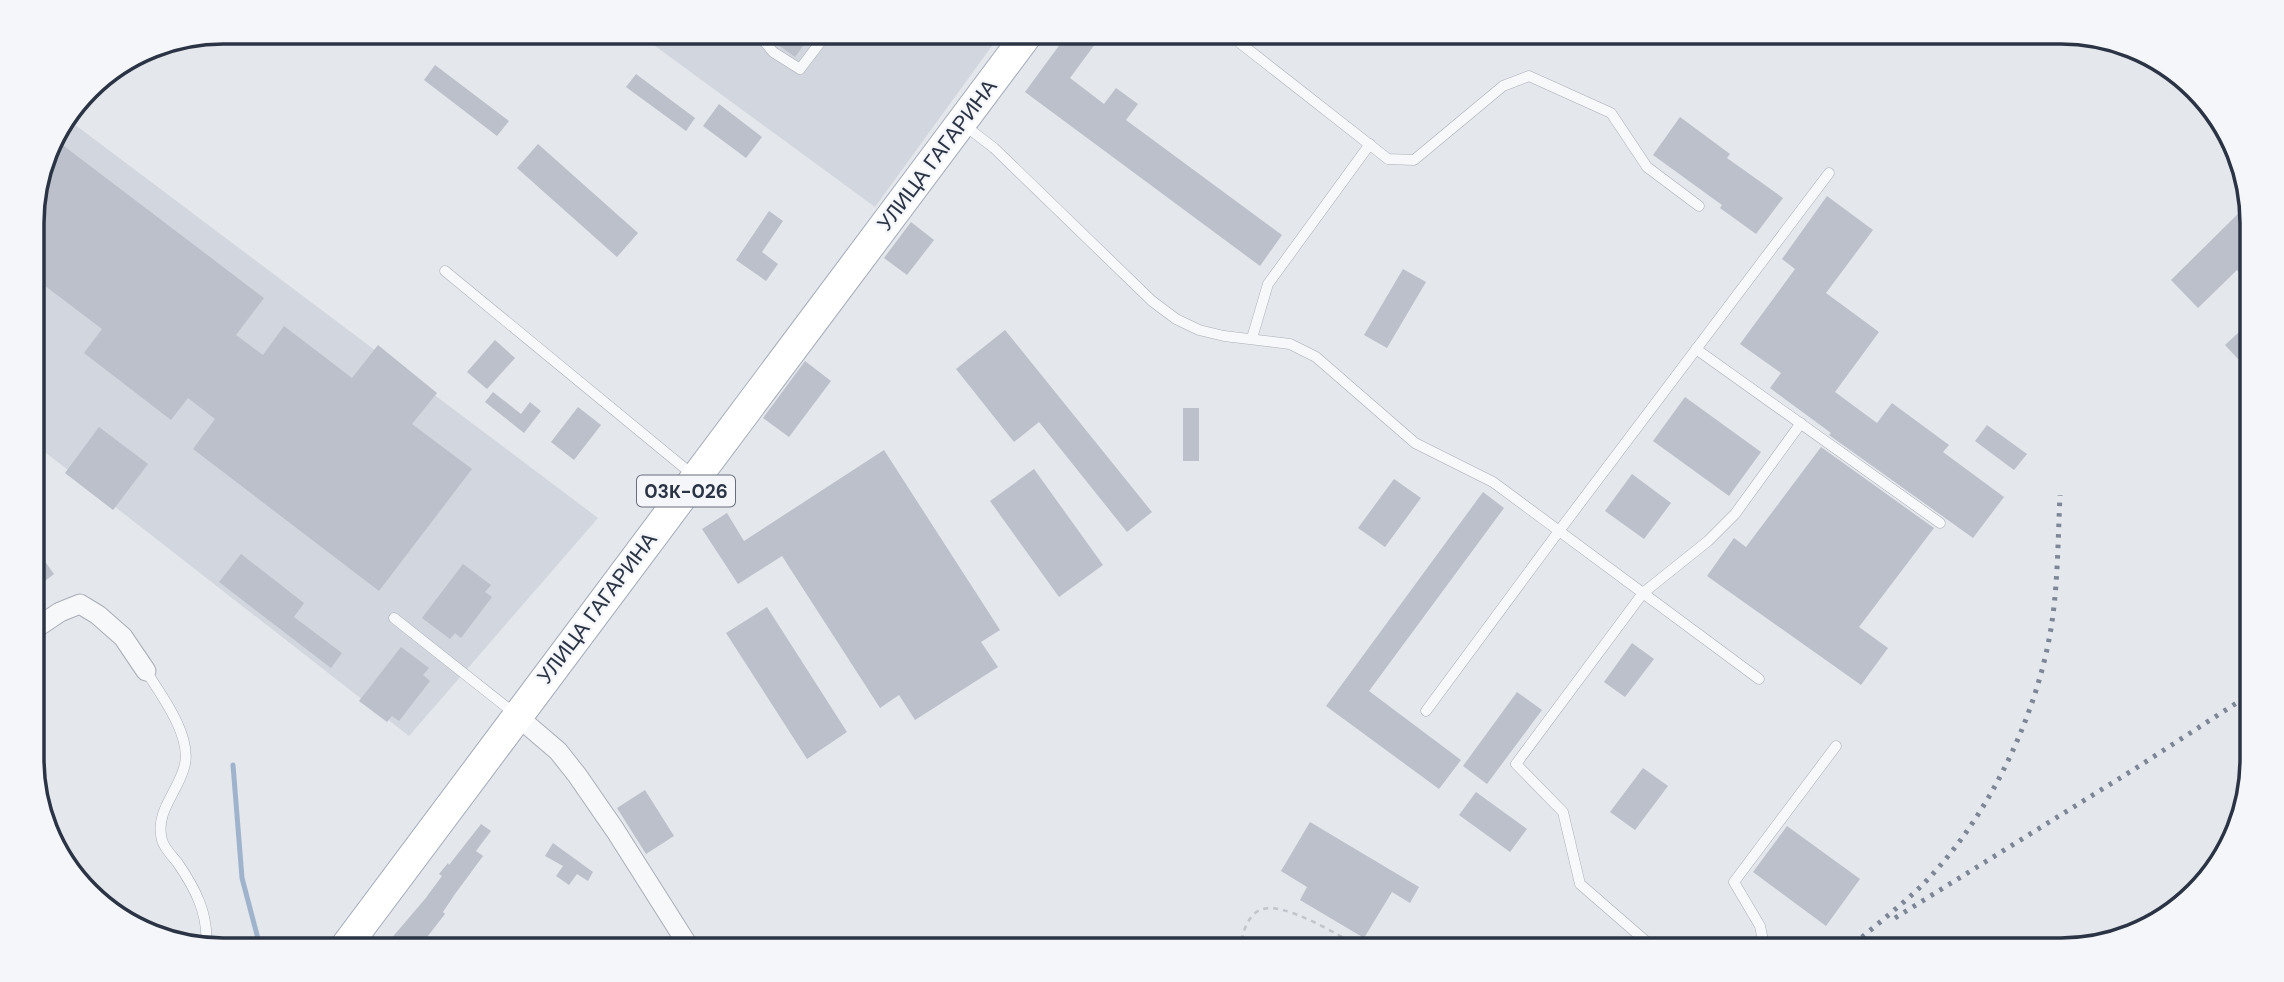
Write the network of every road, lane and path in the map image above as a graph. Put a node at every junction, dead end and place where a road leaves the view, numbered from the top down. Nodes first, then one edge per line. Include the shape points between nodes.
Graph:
1 (767, 44) edge
2 (819, 44) edge
3 (1020, 44) edge
4 (1241, 44) edge
5 (961, 123) junction
6 (1370, 145) junction
7 (1829, 173) dead end
8 (1699, 206) dead end
9 (445, 271) dead end
10 (1252, 338) junction
11 (1696, 349) junction
12 (1801, 423) junction
13 (695, 478) junction
14 (1940, 523) dead end
15 (1559, 531) junction
16 (1643, 593) junction
17 (394, 618) dead end
18 (44, 623) edge
19 (146, 671) joint
20 (1759, 679) dead end
21 (1426, 711) dead end
22 (517, 716) junction
23 (1836, 746) dead end
24 (205, 937) edge
25 (351, 938) edge
26 (683, 938) edge
27 (1243, 938) edge
28 (1343, 938) edge
29 (1642, 938) edge
30 (1762, 938) edge

1 - 2 lane via 800,69
3 - 5 main road, УЛИЦА ГАГАРИНА / 03К-026
4 - 6 lane
5 - 10 lane via 994,148 1176,319 1224,337
5 - 13 main road, УЛИЦА ГАГАРИНА / 03К-026
6 - 8 lane via 1388,159 1414,160 1503,86 1530,76 1611,113 1647,167
6 - 10 lane via 1268,284
7 - 11 lane
9 - 13 lane
10 - 15 lane via 1290,344 1316,358 1415,443 1493,482
11 - 12 lane
11 - 15 lane
12 - 14 lane
12 - 16 lane via 1735,514
13 - 22 main road, УЛИЦА ГАГАРИНА / 03К-026
15 - 16 lane
15 - 21 lane
16 - 20 lane
16 - 29 lane via 1517,764 1563,812 1580,884
17 - 22 lane
18 - 19 street via 80,604 124,637
19 - 24 lane via 172,711 184,744 185,764 160,819 162,841 203,908
22 - 25 main road, УЛИЦА ГАГАРИНА / 03К-026
22 - 26 street via 558,751 577,775
23 - 30 lane via 1734,882
27 - 28 path via 1248,920 1259,910 1272,908 1310,920

